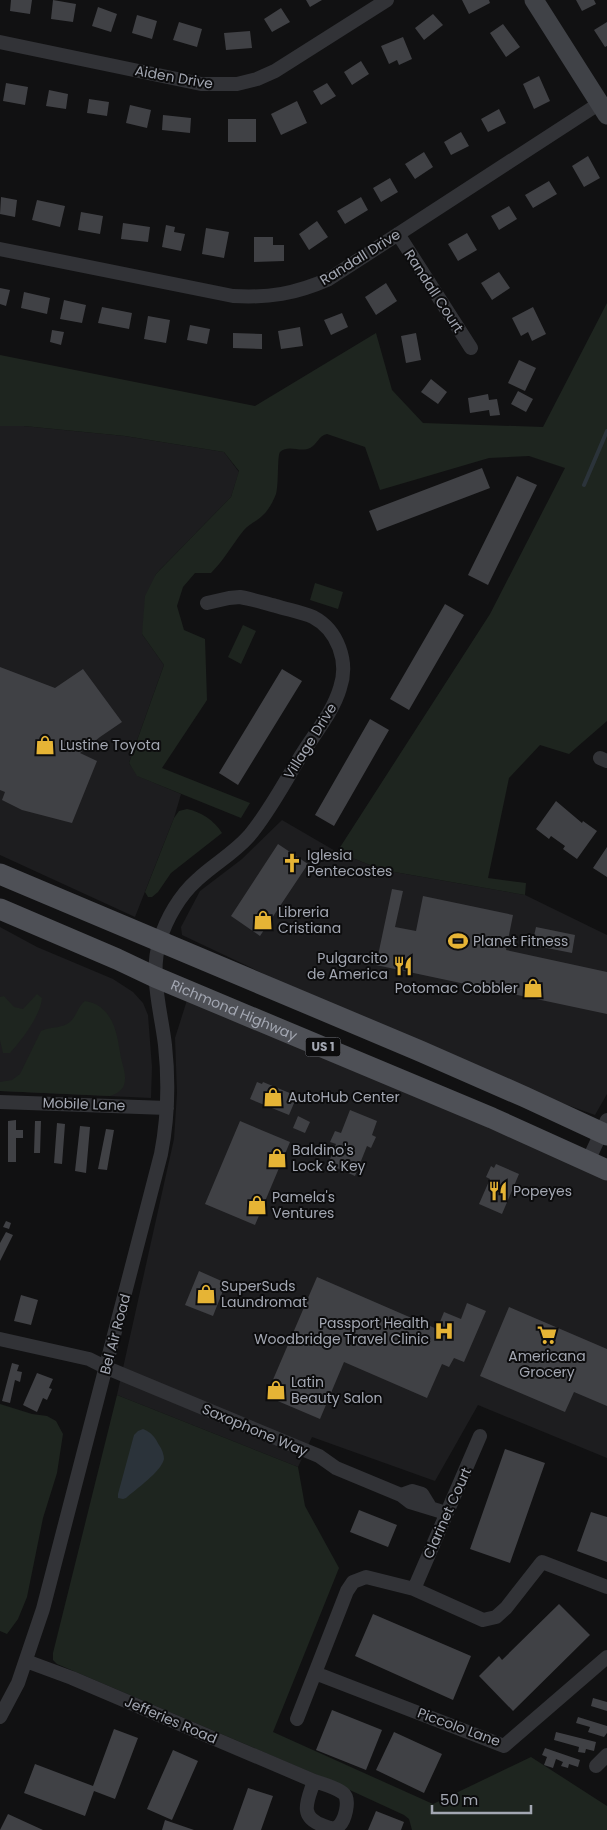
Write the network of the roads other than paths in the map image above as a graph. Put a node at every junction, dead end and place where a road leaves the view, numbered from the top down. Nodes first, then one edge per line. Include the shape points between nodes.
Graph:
1 (387, 0) edge
2 (534, 0) edge
3 (0, 42) edge
4 (603, 109) edge
5 (398, 234) junction
6 (0, 249) edge
7 (471, 348) dead end
8 (206, 603) dead end
9 (0, 874) edge
10 (0, 909) edge
11 (159, 942) junction
12 (155, 977) junction
13 (0, 1102) edge
14 (167, 1108) junction
15 (605, 1129) edge
16 (588, 1161) junction
17 (607, 1170) edge
18 (0, 1339) edge
19 (107, 1368) junction
20 (480, 1436) dead end
21 (446, 1513) junction
22 (607, 1587) edge
23 (414, 1589) junction
24 (607, 1657) edge
25 (26, 1661) junction
26 (315, 1673) junction
27 (0, 1717) edge
28 (297, 1719) dead end
29 (607, 1755) edge
30 (596, 1766) dead end
31 (314, 1781) dead end

1 - 3 street, Aiden Drive via 275,71 237,84 201,84
2 - 4 street
4 - 5 street, Randall Drive
5 - 6 street, Randall Drive via 309,288 288,294 254,297 232,296
5 - 7 street, Randall Court
8 - 11 street, Village Drive via 240,598 315,618 336,639 342,656 343,676 332,706 261,820 247,838 184,894
9 - 11 main road, US 1
10 - 12 main road, Richmond Highway / US 1
11 - 12 street, Bel Air Road
11 - 15 main road, US 1
12 - 14 street, Bel Air Road via 168,1078
12 - 16 main road, Richmond Highway / US 1
13 - 14 street, Mobile Lane
14 - 19 street, Bel Air Road via 161,1154
15 - 16 street
16 - 17 main road, Richmond Highway / US 1
18 - 19 street via 89,1359
19 - 21 street, Saxophone Way via 319,1456 336,1468 401,1495 410,1502
19 - 25 street, Bel Air Road via 43,1609
20 - 21 street, Clarinet Court
21 - 23 street, Clarinet Court
22 - 23 street via 542,1562 506,1608 496,1617 483,1620
23 - 26 street via 366,1577 353,1582
24 - 26 street, Piccolo Lane via 504,1746
25 - 27 street, Bel Air Road
25 - 31 street, Jefferies Road
26 - 28 street
29 - 30 street

